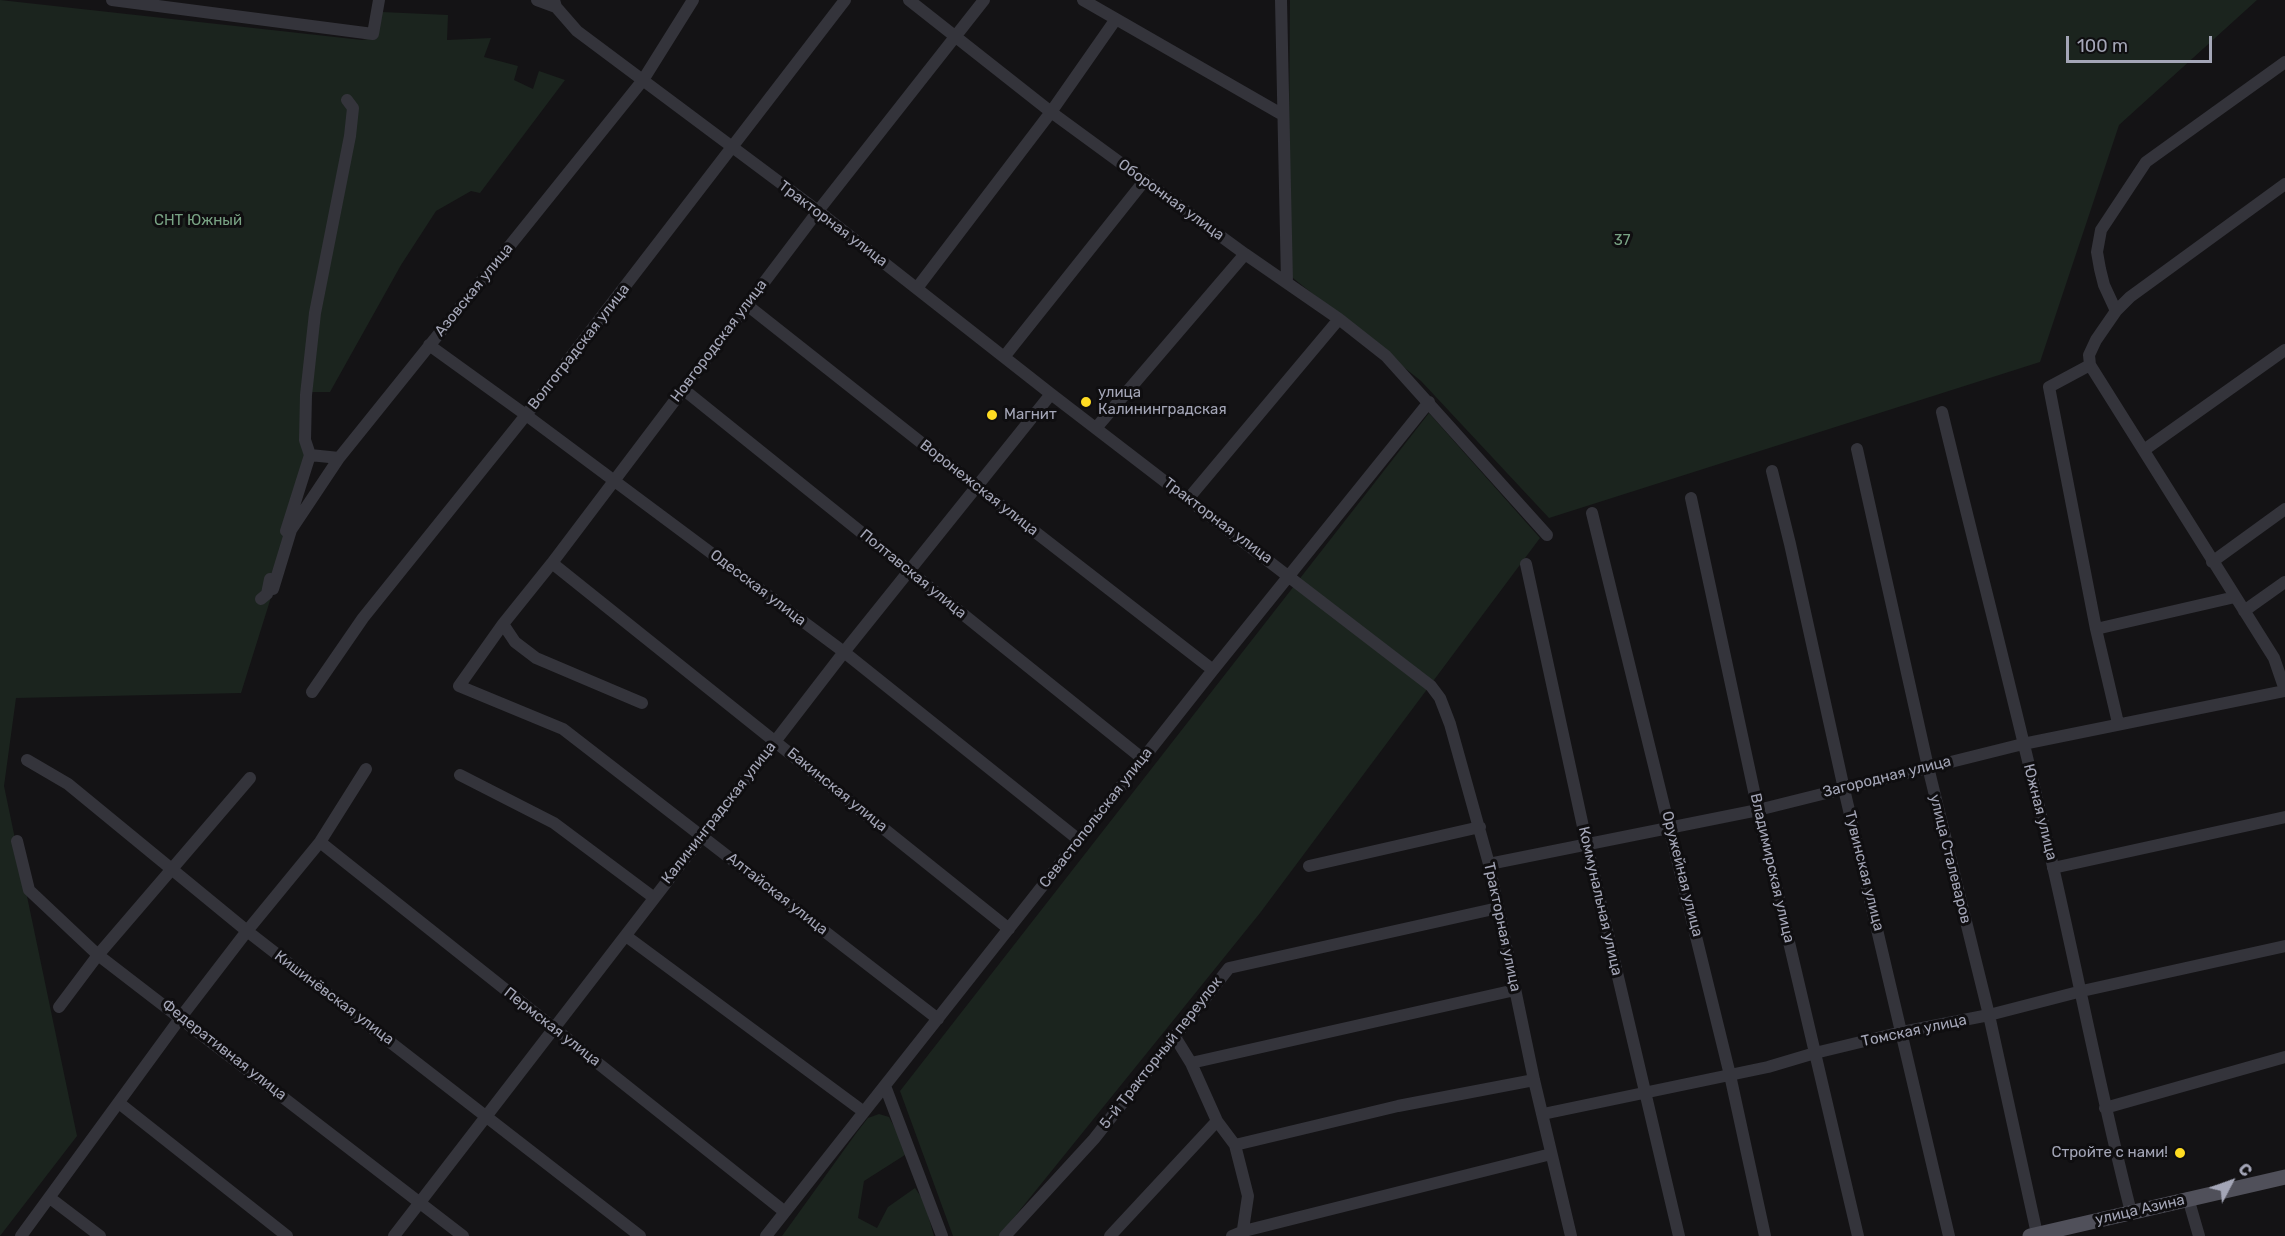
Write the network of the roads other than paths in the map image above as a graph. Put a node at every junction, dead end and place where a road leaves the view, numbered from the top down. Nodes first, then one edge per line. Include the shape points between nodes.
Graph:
1 (112, 0) edge
2 (379, 0) edge
3 (537, 0) edge
4 (693, 0) edge
5 (845, 0) edge
6 (909, 0) edge
7 (984, 0) edge
8 (1083, 0) edge
9 (1281, 0) edge
10 (555, 4) edge
11 (1116, 19) junction
12 (957, 36) junction
13 (2285, 62) edge
14 (644, 80) junction
15 (346, 100) dead end
16 (1051, 112) junction
17 (1283, 115) junction
18 (732, 147) junction
19 (1145, 180) junction
20 (2285, 184) edge
21 (818, 211) junction
22 (1245, 255) junction
23 (1287, 282) junction
24 (917, 288) junction
25 (747, 305) junction
26 (2116, 311) junction
27 (1339, 319) junction
28 (429, 345) junction
29 (2285, 350) edge
30 (1004, 357) junction
31 (2090, 365) junction
32 (683, 389) junction
33 (1051, 394) junction
34 (1429, 402) junction
35 (1942, 412) dead end
36 (526, 415) junction
37 (1096, 428) junction
38 (1857, 449) dead end
39 (2144, 450) junction
40 (310, 454) junction
41 (339, 458) junction
42 (1772, 471) dead end
43 (614, 481) junction
44 (976, 486) junction
45 (1691, 498) dead end
46 (1188, 499) junction
47 (2285, 509) edge
48 (1592, 513) dead end
49 (1547, 535) dead end
50 (2212, 562) junction
51 (552, 563) junction
52 (1526, 564) dead end
53 (910, 571) junction
54 (1289, 575) junction
55 (2285, 582) edge
56 (273, 589) dead end
57 (2235, 597) junction
58 (261, 599) dead end
59 (2244, 611) junction
60 (503, 624) junction
61 (2096, 629) junction
62 (844, 652) junction
63 (1213, 670) junction
64 (459, 686) joint
65 (2285, 690) edge
66 (312, 692) dead end
67 (642, 703) dead end
68 (2118, 723) junction
69 (776, 741) junction
70 (2023, 744) junction
71 (1143, 759) junction
72 (27, 760) dead end
73 (1928, 767) junction
74 (366, 769) dead end
75 (460, 775) dead end
76 (250, 778) dead end
77 (1844, 789) junction
78 (1758, 810) junction
79 (2285, 817) edge
80 (1480, 827) junction
81 (1671, 827) junction
82 (704, 836) junction
83 (1079, 840) junction
84 (17, 841) dead end
85 (320, 842) junction
86 (1587, 844) junction
87 (1489, 864) junction
88 (1309, 866) dead end
89 (2054, 868) junction
90 (171, 869) junction
91 (653, 897) junction
92 (1498, 908) junction
93 (1009, 929) junction
94 (247, 931) junction
95 (626, 936) junction
96 (2285, 946) edge
97 (98, 955) junction
98 (1515, 990) junction
99 (2082, 991) junction
100 (59, 1007) dead end
101 (1989, 1015) junction
102 (181, 1017) junction
103 (938, 1019) junction
104 (554, 1028) junction
105 (1902, 1032) junction
106 (1175, 1037) junction
107 (1815, 1053) junction
108 (2285, 1057) edge
109 (1191, 1063) junction
110 (1730, 1075) junction
111 (1534, 1080) junction
112 (885, 1086) junction
113 (1645, 1094) junction
114 (119, 1103) junction
115 (2105, 1108) junction
116 (864, 1113) junction
117 (1543, 1114) junction
118 (487, 1116) junction
119 (1217, 1120) junction
120 (1235, 1145) junction
121 (1551, 1154) junction
122 (2285, 1178) edge
123 (50, 1198) junction
124 (2188, 1198) junction
125 (421, 1202) junction
126 (785, 1212) junction
127 (2131, 1212) junction
128 (1240, 1234) edge
129 (2034, 1235) edge
130 (21, 1236) edge
131 (100, 1236) edge
132 (288, 1236) edge
133 (394, 1236) edge
134 (463, 1236) edge
135 (640, 1236) edge
136 (766, 1236) edge
137 (942, 1236) edge
138 (1005, 1236) edge
139 (1110, 1236) edge
140 (1571, 1236) edge
141 (1679, 1236) edge
142 (1765, 1236) edge
143 (1858, 1236) edge
144 (1949, 1236) edge
145 (2199, 1236) edge

1 - 2 street via 373,34
3 - 10 street
4 - 14 street, Азовская улица
5 - 18 street, Волгоградская улица
6 - 12 street, Оборонная улица
7 - 12 street, Новгородская улица
8 - 11 street
9 - 17 street
10 - 14 street, Тракторная улица via 577,31
11 - 16 street
11 - 17 street
12 - 16 street, Оборонная улица
12 - 21 street, Новгородская улица
13 - 26 street via 2146,162 2101,230 2097,252 2100,269
14 - 18 street, Тракторная улица
14 - 28 street, Азовская улица
15 - 40 street via 353,108 350,136 315,313 308,374 305,440
16 - 19 street, Оборонная улица
16 - 24 street
17 - 23 street
18 - 21 street, Тракторная улица
18 - 36 street, Волгоградская улица
19 - 22 street, Оборонная улица
19 - 30 street
20 - 26 street
21 - 24 street, Тракторная улица
21 - 25 street, Новгородская улица
22 - 23 street, Оборонная улица
22 - 37 street
23 - 27 street, Оборонная улица
24 - 30 street, Тракторная улица
25 - 32 street, Новгородская улица
25 - 44 street, Воронежская улица
26 - 31 street via 2089,355
27 - 34 street, Оборонная улица via 1386,356
27 - 46 street
28 - 36 street, Одесская улица
28 - 41 street, Азовская улица
29 - 39 street
30 - 33 street, Тракторная улица
31 - 39 street
31 - 61 street via 2049,387
32 - 43 street, Новгородская улица
32 - 53 street, Полтавская улица
33 - 37 street, Тракторная улица
33 - 44 street, Калининградская улица
34 - 49 street, Оборонная улица
34 - 54 street, Севастопольская улица
35 - 70 street, Южная улица
36 - 43 street, Одесская улица
36 - 66 street, Волгоградская улица via 363,618
37 - 46 street, Тракторная улица
38 - 73 street, улица Сталеваров
39 - 50 street
40 - 41 street
40 - 58 street via 267,594
41 - 56 street, Азовская улица via 291,530
42 - 77 street, Тувинская улица
43 - 51 street, Новгородская улица
43 - 62 street, Одесская улица
44 - 53 street, Калининградская улица
44 - 63 street, Воронежская улица
45 - 78 street, Владимирская улица
46 - 54 street, Тракторная улица
47 - 50 street
48 - 81 street, Оружейная улица
50 - 57 street
51 - 60 street, Новгородская улица
51 - 69 street, Бакинская улица
52 - 86 street, Коммунальная улица
53 - 62 street, Калининградская улица
53 - 71 street, Полтавская улица
54 - 63 street, Севастопольская улица
54 - 80 street, Тракторная улица via 1431,686 1450,724
55 - 59 street
57 - 59 street
57 - 61 street
59 - 65 street via 2274,658
60 - 64 street, Новгородская улица
60 - 67 street via 515,642 536,658
61 - 68 street
62 - 69 street, Калининградская улица
62 - 83 street, Одесская улица
63 - 71 street, Севастопольская улица
64 - 82 street, Алтайская улица via 563,729
65 - 68 street, Загородная улица
68 - 70 street, Загородная улица
69 - 82 street, Калининградская улица
69 - 93 street, Бакинская улица
70 - 73 street, Загородная улица
70 - 89 street, Южная улица
71 - 83 street, Севастопольская улица
72 - 90 street, Кишинёвская улица via 68,784
73 - 77 street, Загородная улица
73 - 101 street, улица Сталеваров
74 - 85 street
75 - 91 street via 554,823
76 - 90 street
77 - 78 street, Загородная улица
77 - 105 street, Тувинская улица
78 - 81 street, Загородная улица
78 - 107 street, Владимирская улица
79 - 89 street
80 - 87 street, Тракторная улица
80 - 88 street
81 - 86 street, Загородная улица
81 - 110 street, Оружейная улица
82 - 91 street, Калининградская улица
82 - 103 street, Алтайская улица
83 - 93 street, Севастопольская улица
84 - 97 street, Федеративная улица via 29,890
85 - 94 street
85 - 104 street, Пермская улица
86 - 87 street, Загородная улица
86 - 113 street, Коммунальная улица
87 - 92 street, Тракторная улица
89 - 99 street, Южная улица
90 - 94 street, Кишинёвская улица
90 - 97 street
91 - 95 street, Калининградская улица
92 - 98 street, Тракторная улица
92 - 106 street, 5-й Тракторный переулок via 1229,968
93 - 103 street, Севастопольская улица
94 - 102 street
94 - 118 street, Кишинёвская улица
95 - 104 street, Калининградская улица
95 - 116 street
96 - 99 street, Томская улица
97 - 100 street
97 - 102 street, Федеративная улица
98 - 109 street
98 - 111 street, Тракторная улица
99 - 101 street, Томская улица
99 - 115 street, Южная улица
101 - 105 street, Томская улица
101 - 129 street, улица Сталеваров
102 - 114 street
102 - 125 street, Федеративная улица
103 - 112 street, Севастопольская улица
104 - 118 street, Калининградская улица
104 - 126 street, Пермская улица
105 - 107 street, Томская улица
105 - 144 street, Тувинская улица
106 - 109 street
106 - 138 street, 5-й Тракторный переулок via 1094,1139
107 - 110 street, Томская улица
107 - 143 street, Владимирская улица
108 - 115 street
109 - 119 street
110 - 113 street, Томская улица
110 - 142 street, Оружейная улица
111 - 117 street, Тракторная улица
111 - 120 street via 1398,1106
112 - 116 street, Севастопольская улица
112 - 137 street
113 - 117 street, Томская улица
113 - 141 street, Коммунальная улица
114 - 123 street
114 - 132 street
115 - 127 street, Южная улица
116 - 126 street, Севастопольская улица
117 - 121 street, Тракторная улица
118 - 125 street, Калининградская улица
118 - 135 street, Кишинёвская улица
119 - 120 street
119 - 139 street
120 - 128 street via 1248,1196
121 - 128 street
121 - 140 street, Тракторная улица
122 - 124 main road, улица Азина
123 - 130 street
123 - 131 street
124 - 127 main road, улица Азина
124 - 145 street
125 - 133 street, Калининградская улица
125 - 134 street, Федеративная улица
126 - 136 street, Севастопольская улица
127 - 129 main road, улица Азина

